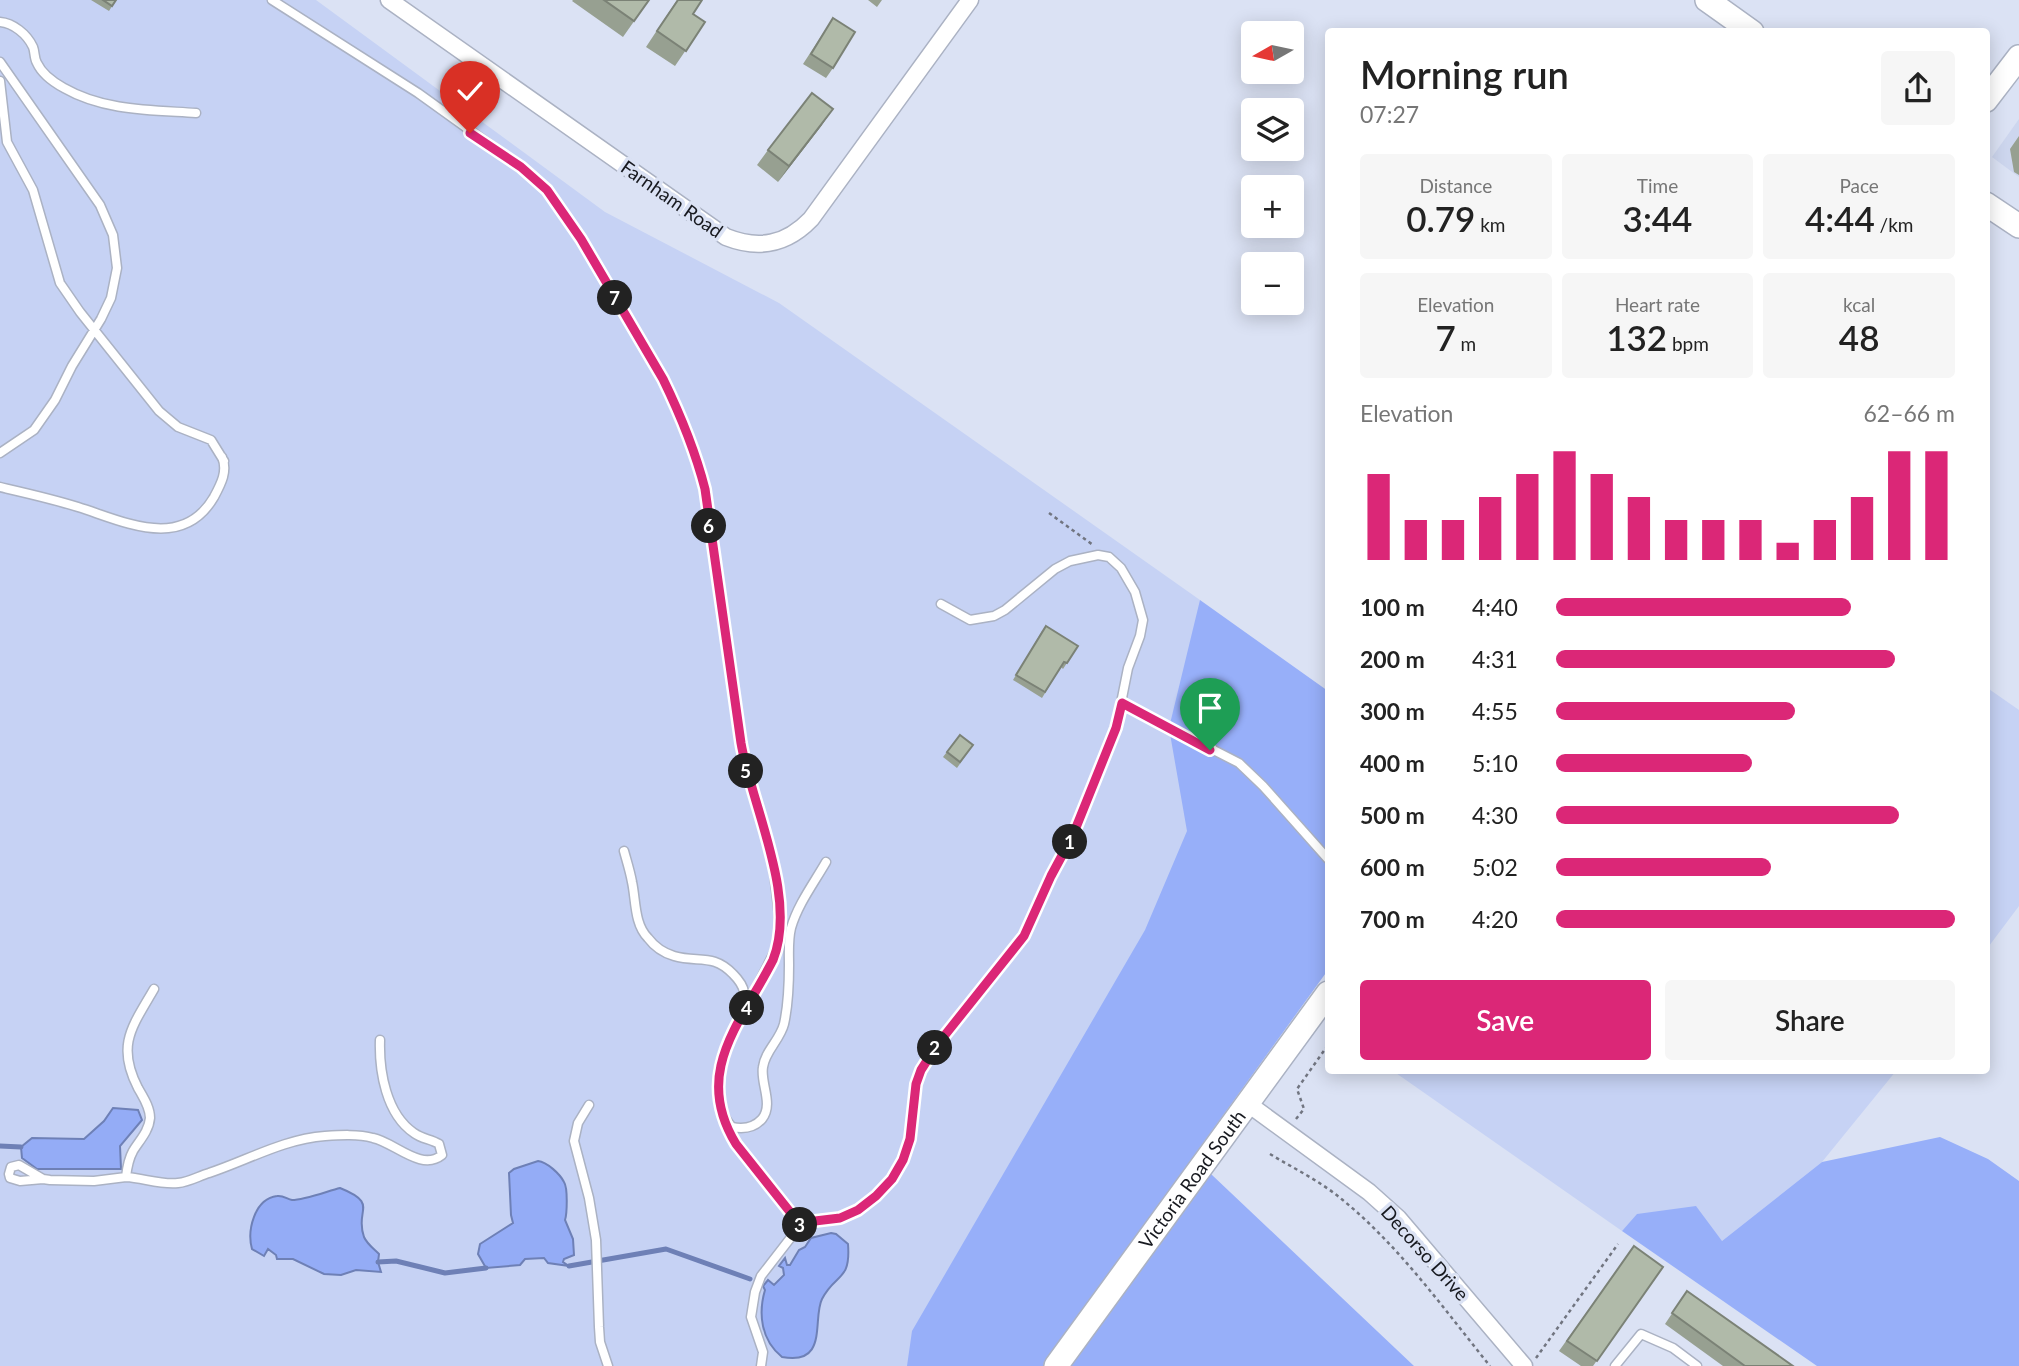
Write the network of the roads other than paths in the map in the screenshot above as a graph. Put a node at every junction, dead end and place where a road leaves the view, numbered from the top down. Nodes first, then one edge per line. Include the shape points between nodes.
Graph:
1 (272, 0) edge
2 (389, 0) edge
3 (970, 0) edge
4 (1707, 0) edge
5 (0, 22) edge
6 (1746, 28) edge
7 (2019, 58) edge
8 (0, 62) edge
9 (0, 81) edge
10 (1990, 95) edge
11 (196, 113) dead end
12 (1990, 207) edge
13 (2019, 226) edge
14 (94, 330) junction
15 (213, 431) dead end
16 (0, 453) edge
17 (224, 461) junction
18 (0, 488) edge
19 (941, 604) dead end
20 (1122, 703) junction
21 (624, 851) dead end
22 (1325, 856) edge
23 (826, 862) dead end
24 (155, 989) dead end
25 (1325, 997) edge
26 (745, 1010) junction
27 (380, 1040) dead end
28 (1247, 1103) junction
29 (589, 1105) dead end
30 (125, 1177) junction
31 (43, 1179) dead end
32 (1693, 1365) edge
33 (608, 1366) edge
34 (761, 1366) edge
35 (1056, 1366) edge
36 (1524, 1366) edge
37 (1615, 1366) edge

1 - 26 lane via 418,93 547,190 581,239 675,402 705,489 746,769 777,886 779,943
2 - 3 street, Farnham Road via 726,237 757,245 799,232 811,219
4 - 6 main road
5 - 11 lane via 25,36 44,75 63,88 111,106
7 - 10 main road
8 - 14 lane via 108,220 116,250 115,283
9 - 14 lane via 8,142 33,190 55,270
12 - 13 main road
14 - 16 lane via 42,420
14 - 17 lane via 159,411 178,427 211,440
15 - 17 lane
17 - 18 lane via 225,472 210,504 192,519 166,528 130,525 66,503
19 - 20 lane via 970,620 994,616 1070,561 1109,557 1127,578 1143,620
20 - 22 lane via 1239,763
20 - 34 lane via 1073,835 1024,936 921,1070 910,1139 892,1179 858,1210 802,1227 761,1276 751,1317 763,1352
21 - 26 lane via 646,936 674,956 707,959 726,967 742,987
23 - 26 lane via 791,930 784,1024 762,1071 766,1111 761,1120 743,1128 732,1127 718,1096 721,1059
24 - 30 lane via 128,1035 128,1065 150,1121
25 - 28 main road, Victoria Road South
27 - 30 lane via 382,1077 392,1104 412,1132 439,1144 442,1156 437,1159 416,1157 371,1137 322,1136 281,1144 185,1182
28 - 35 main road, Victoria Road South
28 - 36 street, Decorso Drive via 1398,1218
29 - 33 lane via 574,1141 589,1198 597,1254 600,1342
30 - 31 lane
32 - 37 lane via 1672,1348 1641,1334

